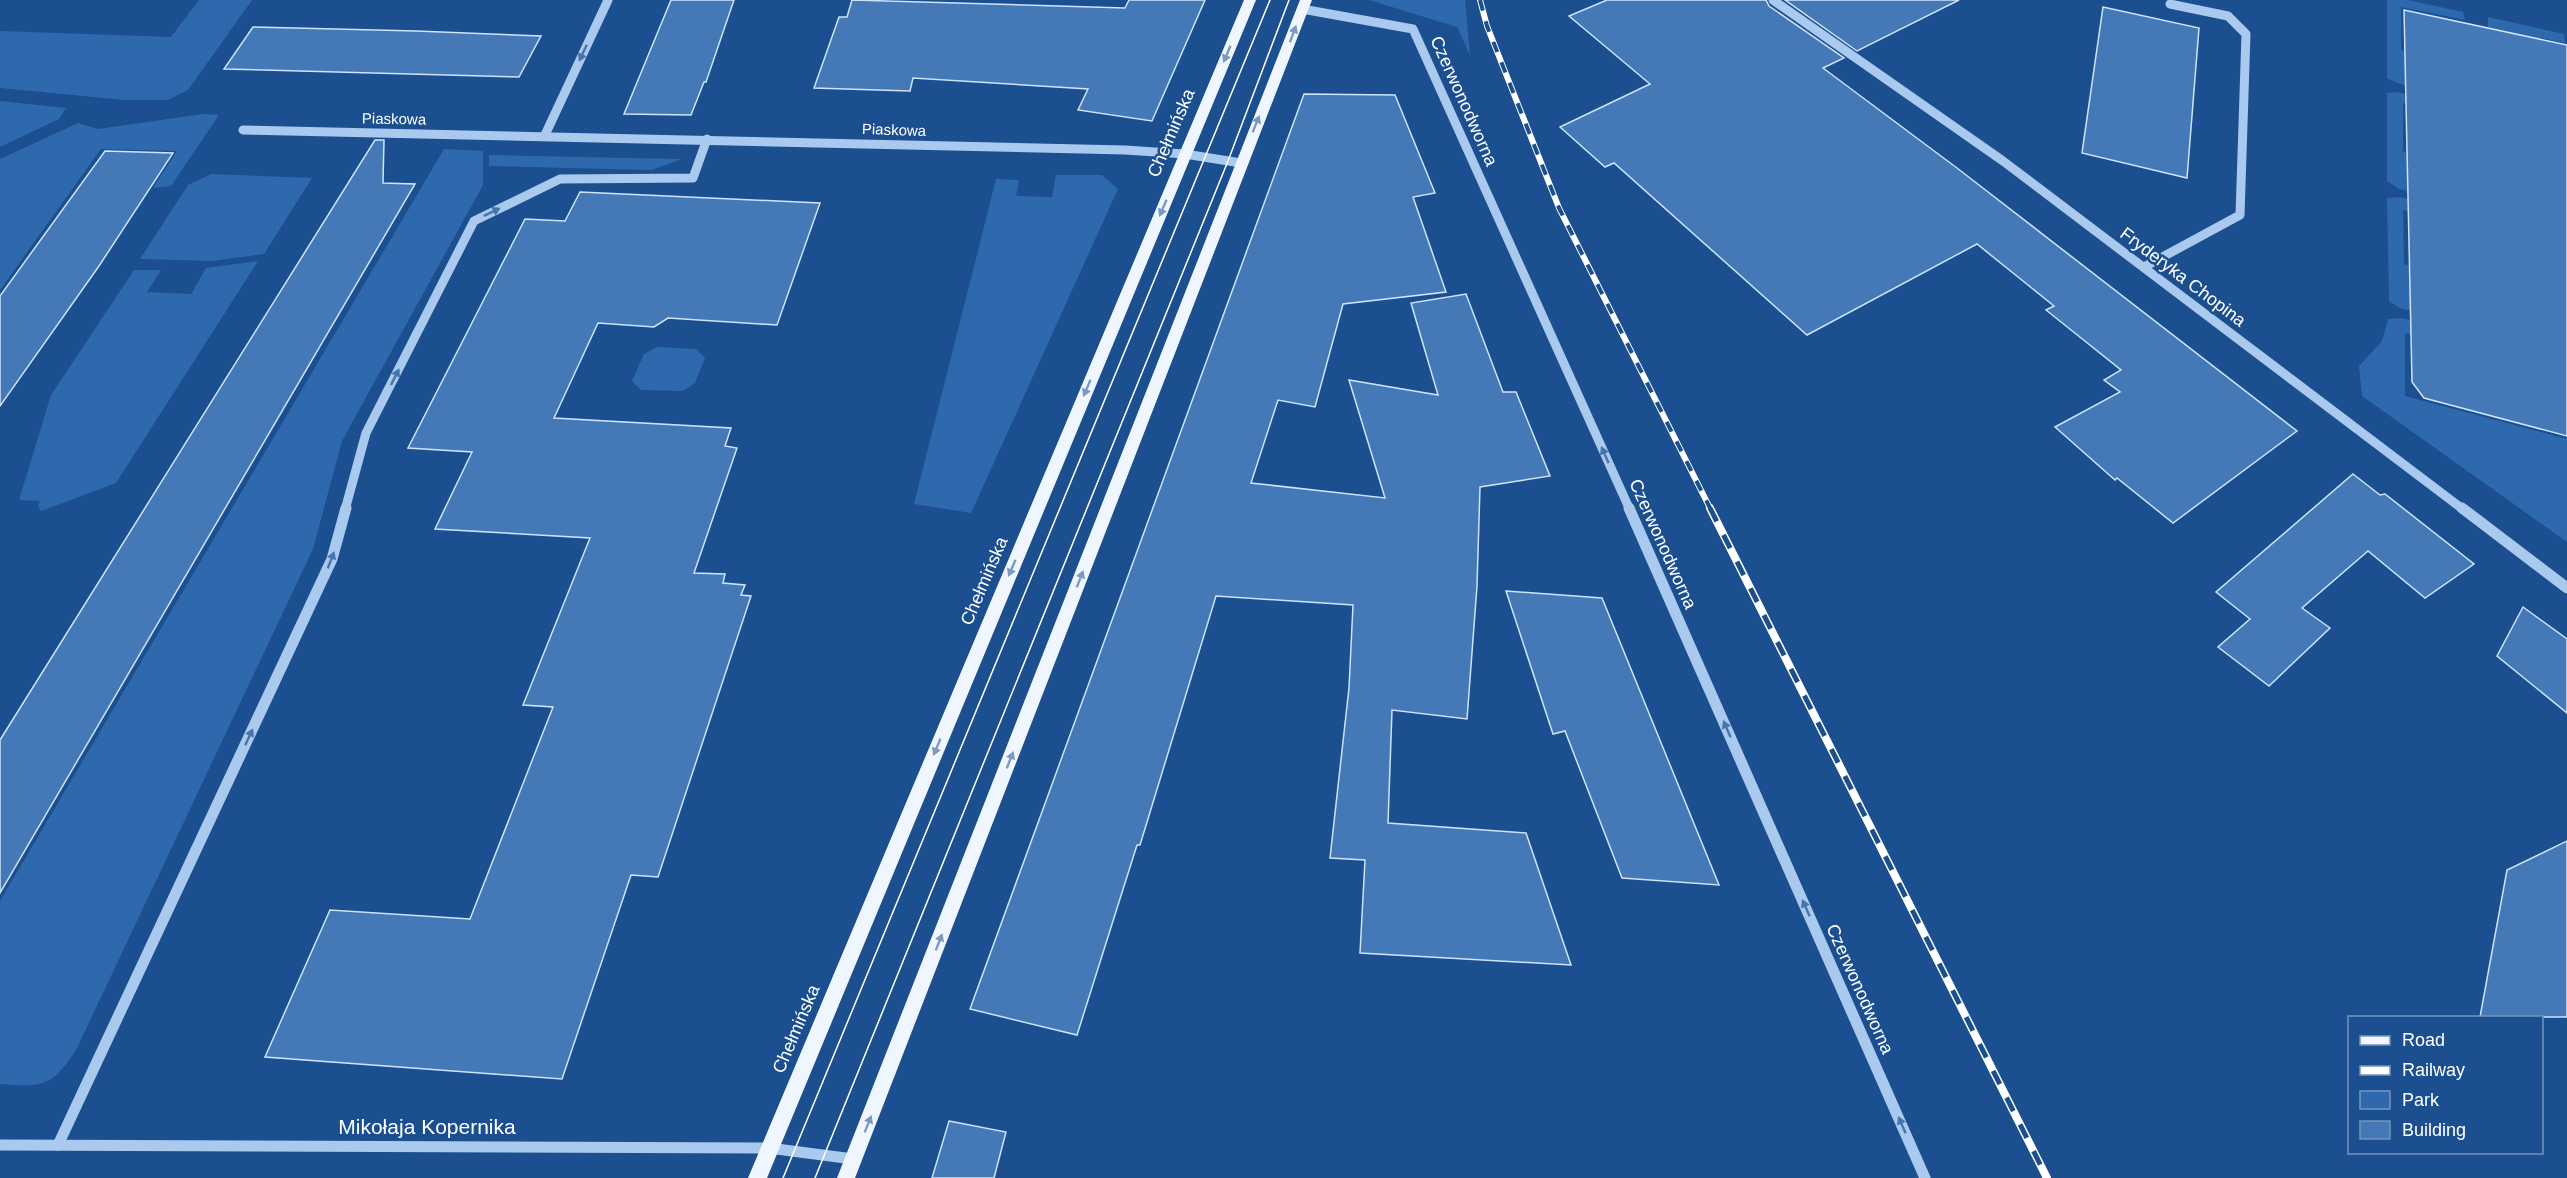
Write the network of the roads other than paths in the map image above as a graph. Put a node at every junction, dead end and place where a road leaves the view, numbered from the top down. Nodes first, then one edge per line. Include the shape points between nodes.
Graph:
1 (608, 0) edge
2 (1250, 0) edge
3 (1773, 0) edge
4 (1304, 4) edge
5 (2170, 4) dead end
6 (243, 130) dead end
7 (545, 135) junction
8 (707, 139) junction
9 (1185, 154) junction
10 (1241, 163) junction
11 (2144, 267) junction
12 (2567, 588) edge
13 (0, 1144) edge
14 (58, 1145) junction
15 (770, 1148) junction
16 (853, 1159) junction
17 (757, 1178) edge
18 (846, 1178) edge
19 (1925, 1178) edge

1 -> 7 street
2 -> 9 main road, Chełmińska
3 - 11 street, Fryderyka Chopina via 2002,161
10 -> 4 main road
19 -> 4 street, Czerwonodworna via 1413,29
5 - 11 street via 2228,16 2246,34 2240,215
6 - 7 street, Piaskowa
7 - 8 street, Piaskowa
8 - 9 street, Piaskowa
14 -> 8 street via 332,559 366,433 474,221 561,179 693,178
9 - 10 street, Piaskowa
9 -> 15 main road, Chełmińska
16 -> 10 main road
11 - 12 street, Fryderyka Chopina
13 - 14 street, Mikołaja Kopernika
14 - 15 street, Mikołaja Kopernika
15 - 16 street, Mikołaja Kopernika
15 - 17 main road, Chełmińska
16 - 18 main road

